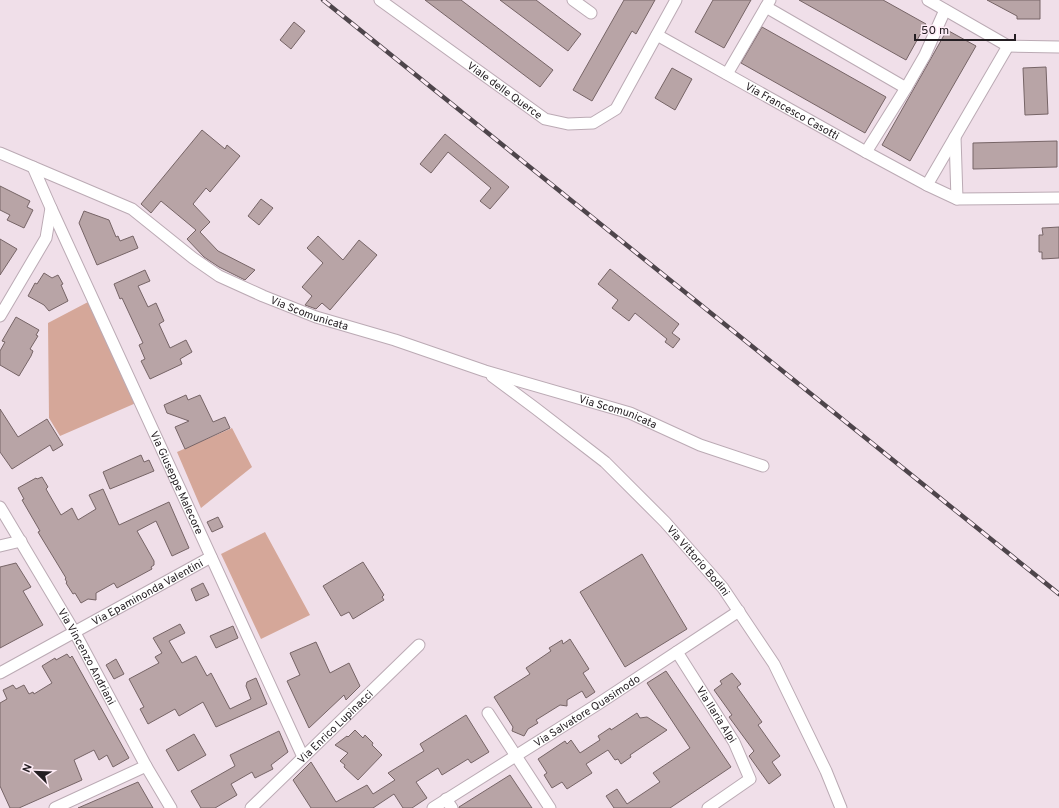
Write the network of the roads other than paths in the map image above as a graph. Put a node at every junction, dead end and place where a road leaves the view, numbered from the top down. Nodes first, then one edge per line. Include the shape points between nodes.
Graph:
1 (380, 0) edge
2 (573, 0) edge
3 (676, 0) edge
4 (928, 0) edge
5 (768, 3) edge
6 (943, 6) edge
7 (591, 13) dead end
8 (657, 35) junction
9 (1008, 46) junction
10 (1059, 47) edge
11 (727, 74) junction
12 (906, 88) junction
13 (955, 138) junction
14 (866, 152) junction
15 (0, 153) edge
16 (33, 167) junction
17 (927, 185) junction
18 (1059, 198) edge
19 (957, 199) junction
20 (51, 208) junction
21 (0, 316) edge
22 (485, 371) junction
23 (763, 466) dead end
24 (0, 507) edge
25 (21, 540) junction
26 (0, 546) edge
27 (211, 557) junction
28 (739, 611) junction
29 (74, 631) junction
30 (419, 646) dead end
31 (677, 652) junction
32 (0, 673) edge
33 (488, 713) dead end
34 (515, 756) junction
35 (303, 757) junction
36 (146, 766) junction
37 (449, 804) edge
38 (55, 808) edge
39 (171, 808) edge
40 (251, 808) edge
41 (433, 808) edge
42 (550, 808) edge
43 (708, 808) edge
44 (841, 808) edge

1 - 8 street, Viale delle Querce via 545,119 568,124 594,123 616,109
2 - 7 street
3 - 8 street, Viale delle Querce
4 - 6 street
5 - 11 street
5 - 12 street
6 - 9 street
6 - 12 street via 925,55
8 - 11 street, Via Francesco Casotti
9 - 10 street
9 - 13 street
11 - 14 street, Via Francesco Casotti
12 - 14 street
13 - 17 street
13 - 19 street
14 - 17 street, Via Francesco Casotti
15 - 16 street, Via Scomunicata
16 - 20 street
16 - 22 street, Via Scomunicata via 132,209 193,258 220,276 263,296 316,317 395,340
17 - 19 street, Via Francesco Casotti
18 - 19 street, Via Francesco Casotti
20 - 21 street via 46,238
20 - 27 street, Via Giuseppe Malecore
22 - 23 street, Via Scomunicata via 630,413 700,445
22 - 28 street, Via Vittorio Bodini via 604,462 665,522 723,588
24 - 25 street, Via Vincenzo Andriani
25 - 26 street
25 - 29 street, Via Vincenzo Andriani
27 - 29 street, Via Epaminonda Valentini
27 - 35 street, Via Giuseppe Malecore
28 - 31 street, Via Salvatore Quasimodo
28 - 44 street, Via Vittorio Bodini via 774,664 826,771
29 - 32 street, Via Epaminonda Valentini
29 - 36 street, Via Vincenzo Andriani
30 - 35 street, Via Enrico Lupinacci
31 - 34 street, Via Salvatore Quasimodo
31 - 43 street, Via Ilaria Alpi via 734,742 750,780
33 - 34 street
34 - 37 street, Via Salvatore Quasimodo
34 - 42 street
35 - 40 street, Via Enrico Lupinacci
36 - 38 street
36 - 39 street, Via Vincenzo Andriani
37 - 41 street, Via Salvatore Quasimodo

